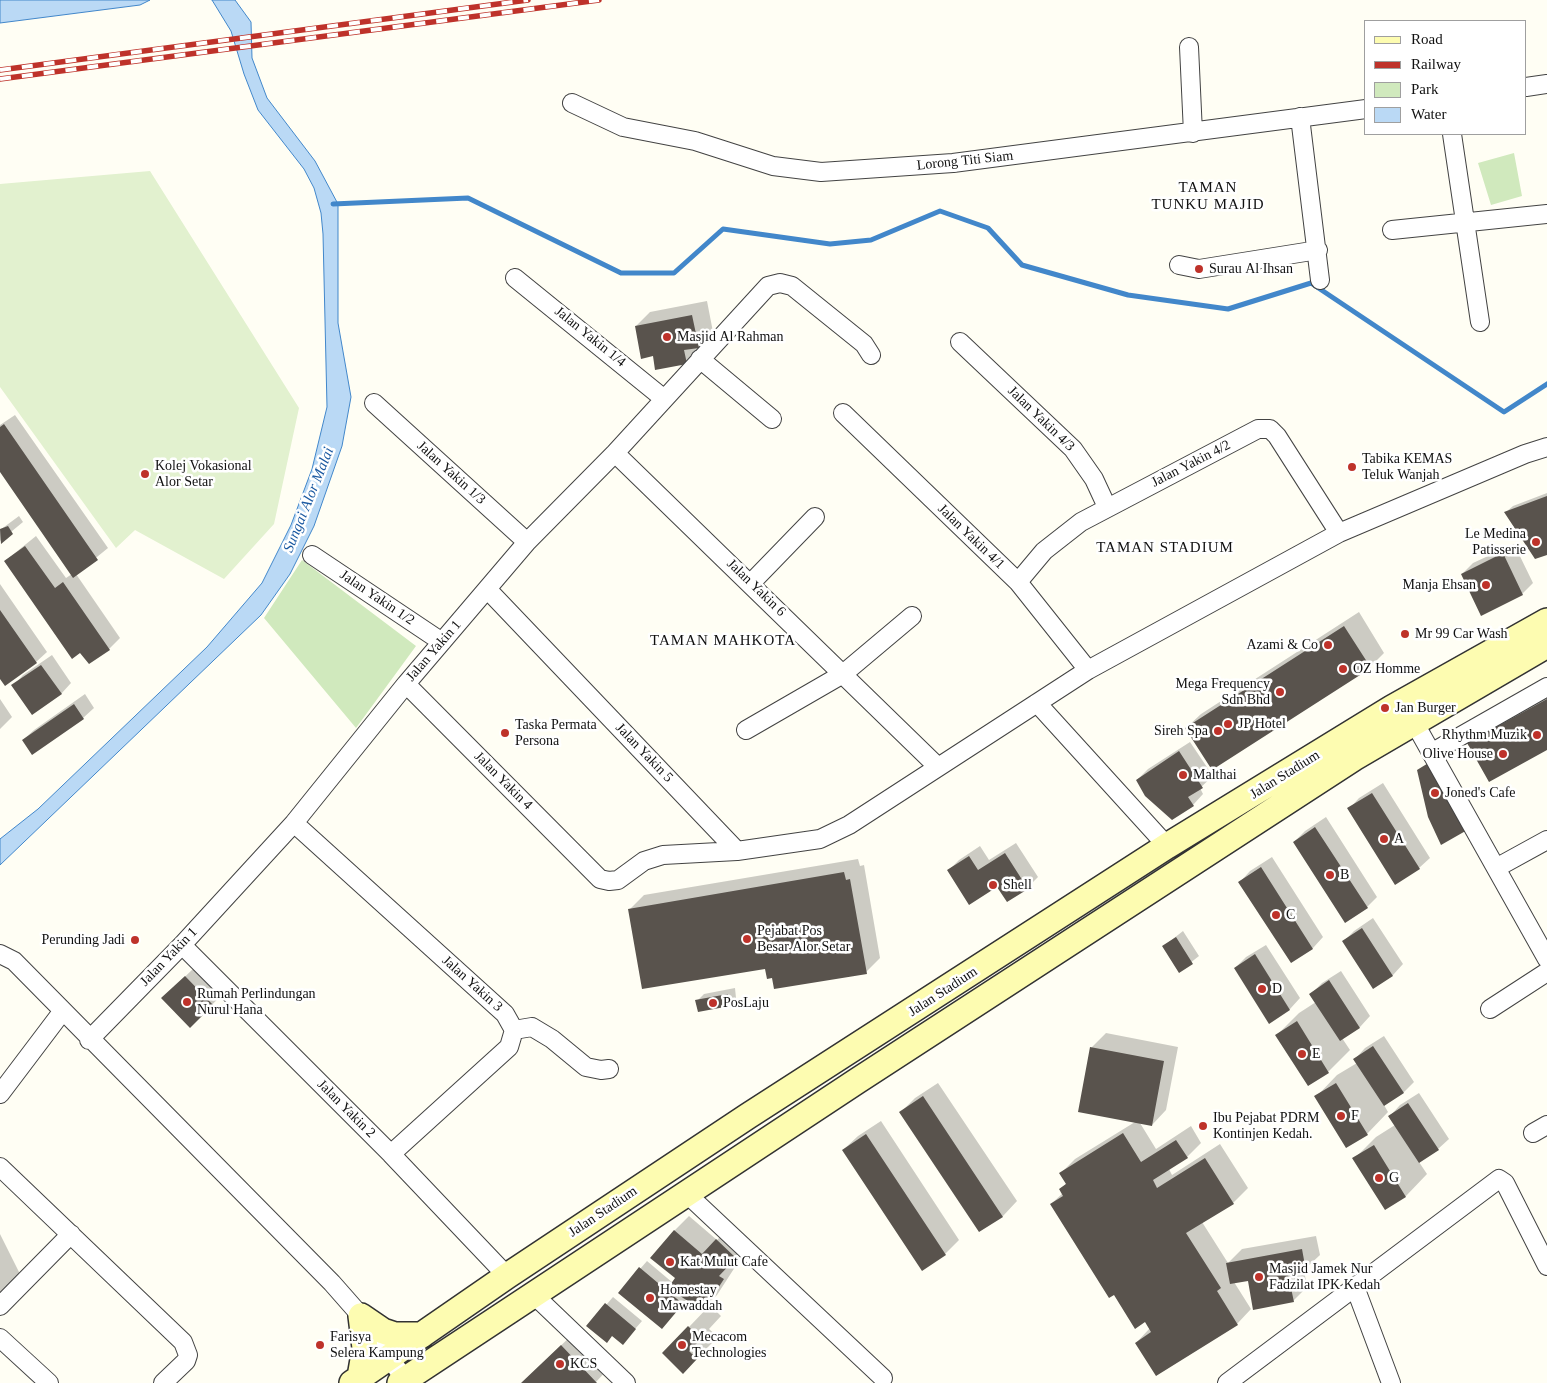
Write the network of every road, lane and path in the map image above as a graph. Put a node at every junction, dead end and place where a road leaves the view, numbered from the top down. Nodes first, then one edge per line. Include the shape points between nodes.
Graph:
1 (1189, 47) dead end
2 (1547, 84) edge
3 (1527, 87) edge
4 (572, 103) dead end
5 (1364, 109) edge
6 (1300, 117) junction
7 (1193, 132) junction
8 (1452, 135) edge
9 (1547, 214) edge
10 (1466, 222) junction
11 (1392, 230) dead end
12 (1318, 250) junction
13 (1179, 265) dead end
14 (515, 278) dead end
15 (1320, 280) dead end
16 (1480, 322) dead end
17 (960, 342) dead end
18 (871, 355) dead end
19 (700, 359) junction
20 (663, 398) junction
21 (374, 403) dead end
22 (843, 413) dead end
23 (772, 419) dead end
24 (1547, 447) edge
25 (615, 453) junction
26 (1107, 507) junction
27 (815, 517) dead end
28 (1339, 532) junction
29 (528, 542) junction
30 (312, 555) dead end
31 (1018, 582) junction
32 (751, 583) junction
33 (488, 590) junction
34 (912, 616) dead end
35 (1547, 621) edge
36 (442, 642) junction
37 (1547, 645) edge
38 (1088, 670) junction
39 (843, 674) junction
40 (406, 684) junction
41 (1547, 687) edge
42 (1036, 703) junction
43 (1414, 722) junction
44 (746, 730) dead end
45 (1431, 753) junction
46 (938, 767) junction
47 (294, 823) junction
48 (1547, 840) edge
49 (1167, 846) junction
50 (737, 850) junction
51 (1496, 868) junction
52 (182, 945) junction
53 (0, 954) edge
54 (1547, 960) edge
55 (1547, 972) edge
56 (1490, 1009) dead end
57 (62, 1012) junction
58 (514, 1030) junction
59 (89, 1040) junction
60 (609, 1069) dead end
61 (0, 1094) edge
62 (391, 1154) junction
63 (0, 1167) edge
64 (686, 1193) junction
65 (71, 1234) junction
66 (1547, 1266) edge
67 (507, 1276) junction
68 (1354, 1287) junction
69 (533, 1294) junction
70 (0, 1306) edge
71 (361, 1316) junction
72 (422, 1335) junction
73 (0, 1338) edge
74 (389, 1357) junction
75 (883, 1378) dead end
76 (356, 1380) edge
77 (403, 1381) edge
78 (48, 1383) edge
79 (164, 1383) edge
80 (626, 1383) edge
81 (1227, 1383) edge
82 (1391, 1383) edge

1 - 7 street
2 - 3 street
4 - 7 street, Lorong Titi Siam via 623,127 695,141 773,166 821,172 953,164
5 - 6 street, Lorong Titi Siam
6 - 7 street, Lorong Titi Siam
6 - 12 street
8 - 10 street
9 - 10 street
10 - 11 street
10 - 16 street
12 - 13 street via 1199,269
12 - 15 street
14 - 20 street, Jalan Yakin 1/4
17 - 26 street, Jalan Yakin 4/3 via 1073,449 1094,479
18 - 19 street, Jalan Yakin 1 via 864,344 792,286 780,283 768,286
19 - 20 street, Jalan Yakin 1
19 - 23 street
20 - 25 street, Jalan Yakin 1
21 - 29 street, Jalan Yakin 1/3
22 - 31 street, Jalan Yakin 4/1
24 - 28 street
25 - 29 street, Jalan Yakin 1
25 - 32 street, Jalan Yakin 6
26 - 28 street, Jalan Yakin 4/2 via 1258,429 1270,429 1278,436
26 - 31 street, Jalan Yakin 4/2 via 1060,537
27 - 32 street
28 - 38 street
29 - 33 street, Jalan Yakin 1
30 - 36 street, Jalan Yakin 1/2
31 - 38 street, Jalan Yakin 4/1
32 - 39 street, Jalan Yakin 6
33 - 36 street, Jalan Yakin 1
33 - 50 street, Jalan Yakin 5
34 - 39 street
35 - 49 main road, Jalan Stadium via 1392,708
36 - 40 street, Jalan Yakin 1
37 - 43 main road, Jalan Stadium
38 - 42 street
39 - 44 street
39 - 46 street, Jalan Yakin 6
40 - 47 street, Jalan Yakin 1
40 - 50 street, Jalan Yakin 4 via 600,879 618,880 644,861 663,855
41 - 45 street
42 - 46 street
42 - 49 street
43 - 45 street
43 - 64 main road, Jalan Stadium
45 - 51 street
46 - 50 street via 820,839
47 - 52 street, Jalan Yakin 1
47 - 58 street, Jalan Yakin 3 via 505,1014
48 - 51 street
49 - 67 main road, Jalan Stadium via 748,1116
51 - 54 street
52 - 59 street, Jalan Yakin 1
52 - 62 street, Jalan Yakin 2
53 - 57 street via 14,961
55 - 56 street
57 - 59 street
57 - 61 street
58 - 60 street via 532,1027 586,1067
58 - 62 street via 509,1047
59 - 71 street via 332,1283
62 - 67 street, Jalan Yakin 2
63 - 65 street
64 - 69 main road, Jalan Stadium
64 - 75 street
65 - 70 street
65 - 79 street via 183,1342 188,1355 186,1360
66 - 68 street via 1501,1178
67 - 72 main road, Jalan Stadium
68 - 81 street
68 - 82 street
69 - 77 main road, Jalan Stadium
69 - 80 street
71 - 72 main road via 395,1335
71 - 74 street
71 - 76 main road via 365,1348
72 - 74 main road, Jalan Stadium
73 - 78 street
74 - 76 main road, Jalan Stadium
74 - 77 street

